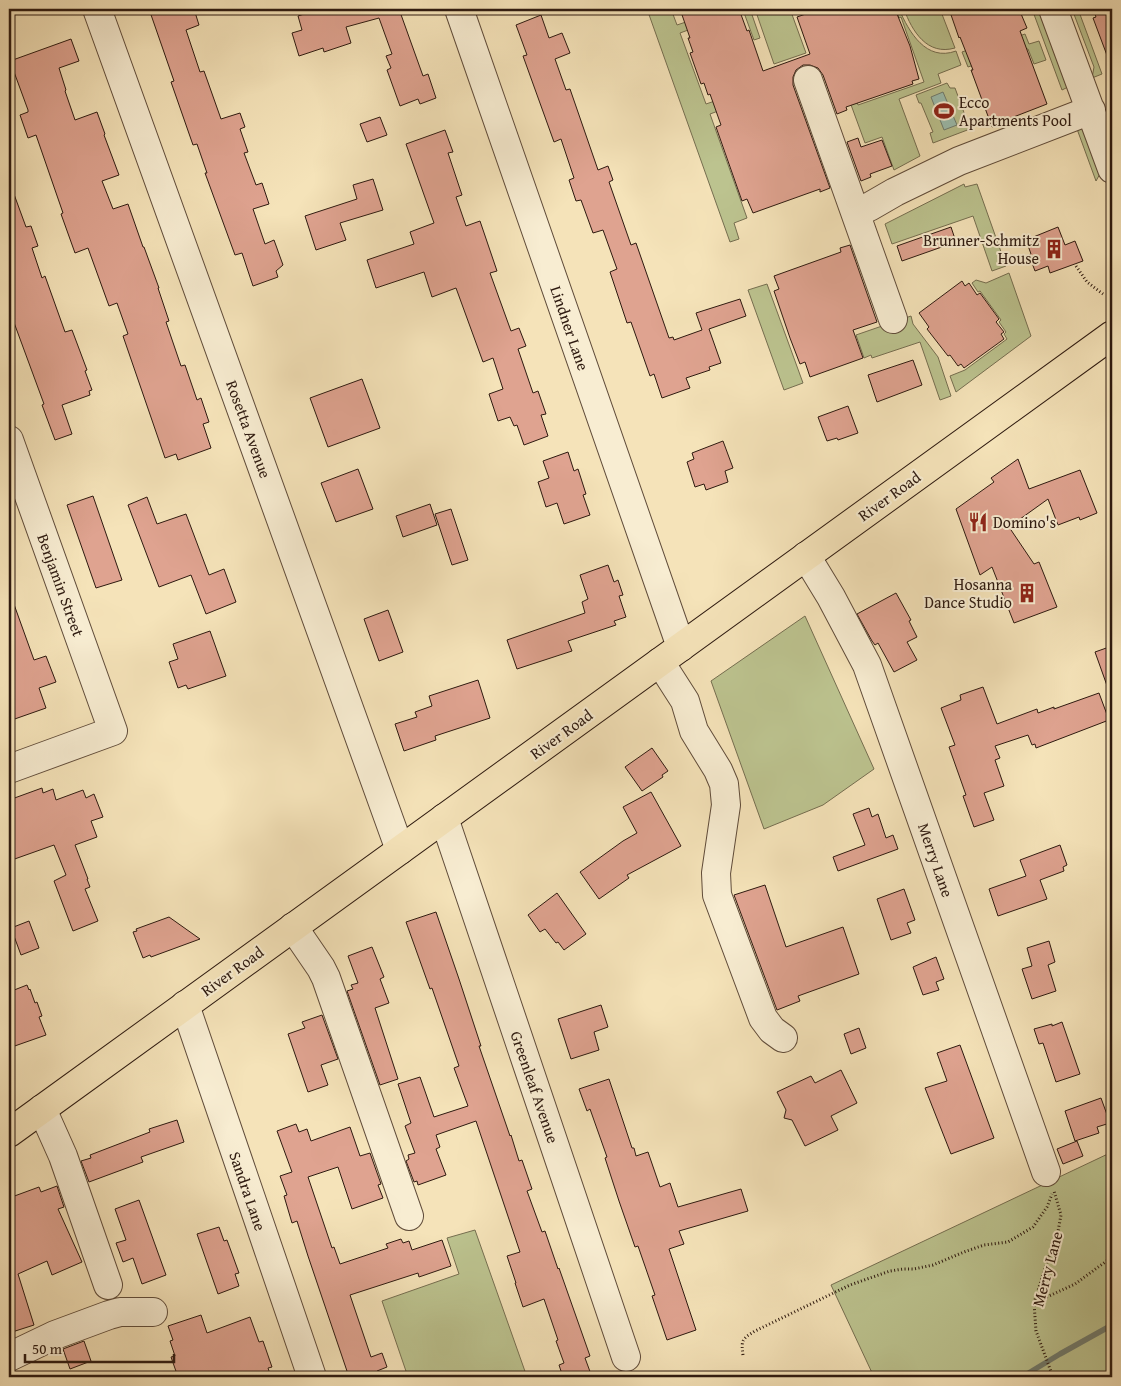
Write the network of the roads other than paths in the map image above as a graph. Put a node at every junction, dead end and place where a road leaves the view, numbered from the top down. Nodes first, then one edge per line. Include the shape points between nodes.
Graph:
1 (97, 9) edge
2 (459, 9) edge
3 (1053, 9) edge
4 (808, 80) dead end
5 (1090, 110) junction
6 (1112, 169) edge
7 (856, 213) junction
8 (893, 319) dead end
9 (1112, 335) edge
10 (9, 440) edge
11 (806, 556) junction
12 (670, 654) junction
13 (9, 769) edge
14 (444, 818) junction
15 (400, 850) junction
16 (293, 927) junction
17 (185, 1006) junction
18 (783, 1038) dead end
19 (42, 1109) junction
20 (9, 1133) edge
21 (1050, 1180) road end
22 (409, 1216) dead end
23 (108, 1285) dead end
24 (153, 1312) dead end
25 (626, 1356) dead end
26 (9, 1357) edge
27 (312, 1377) edge

1 - 15 street, Rosetta Avenue
2 - 12 street, Lindner Lane
3 - 5 street
4 - 7 street
5 - 6 street
5 - 7 street via 959,161
7 - 8 street
9 - 11 main road, River Road
10 - 13 street, Benjamin Street via 112,731
11 - 12 main road, River Road
11 - 21 street, Merry Lane via 867,665
12 - 14 main road, River Road
12 - 18 street, Lindner Lane via 694,731 721,776 725,794 716,873 717,895 763,1018
14 - 15 main road, River Road
14 - 25 street, Greenleaf Avenue
15 - 16 main road, River Road
16 - 17 main road, River Road
16 - 22 street via 326,978
17 - 19 main road, River Road
17 - 27 street, Sandra Lane
19 - 20 main road, River Road
19 - 23 street via 63,1156
24 - 26 street via 109,1314

